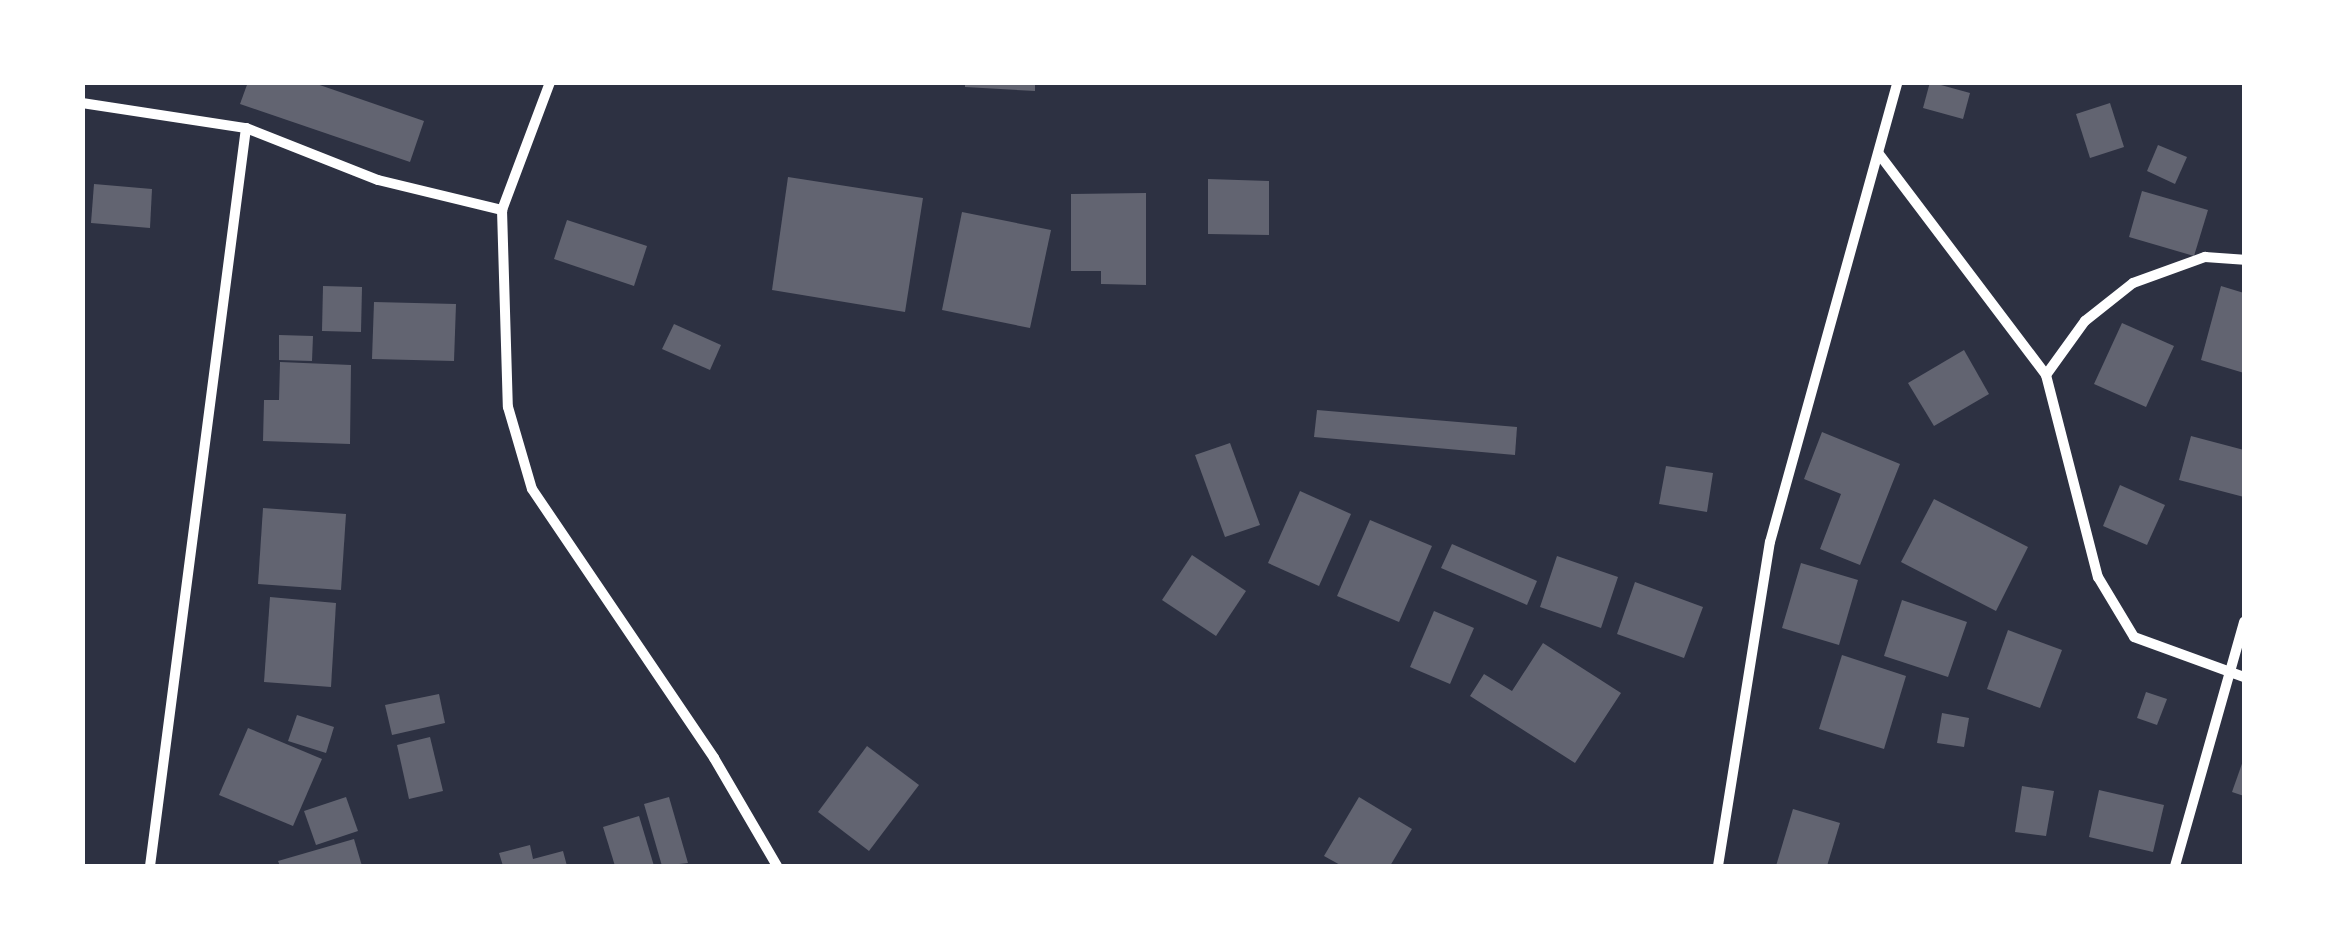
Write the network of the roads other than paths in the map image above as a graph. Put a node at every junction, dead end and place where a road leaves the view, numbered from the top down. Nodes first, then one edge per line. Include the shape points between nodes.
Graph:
1 (550, 82) edge
2 (1898, 82) edge
3 (82, 103) edge
4 (246, 128) junction
5 (1879, 154) junction
6 (502, 210) junction
7 (2244, 260) edge
8 (2046, 376) junction
9 (2244, 622) edge
10 (2232, 672) junction
11 (2244, 677) edge
12 (150, 866) edge
13 (777, 866) edge
14 (1718, 866) edge
15 (2175, 866) edge

1 - 6 street
2 - 5 street
3 - 4 street
4 - 6 street via 378,180
4 - 12 street
5 - 8 street
5 - 14 street via 1770,542
6 - 13 street via 508,406 532,489 714,758
7 - 8 street via 2205,257 2133,283 2086,321
8 - 10 street via 2098,577 2134,637
9 - 10 street
10 - 11 street
10 - 15 street

